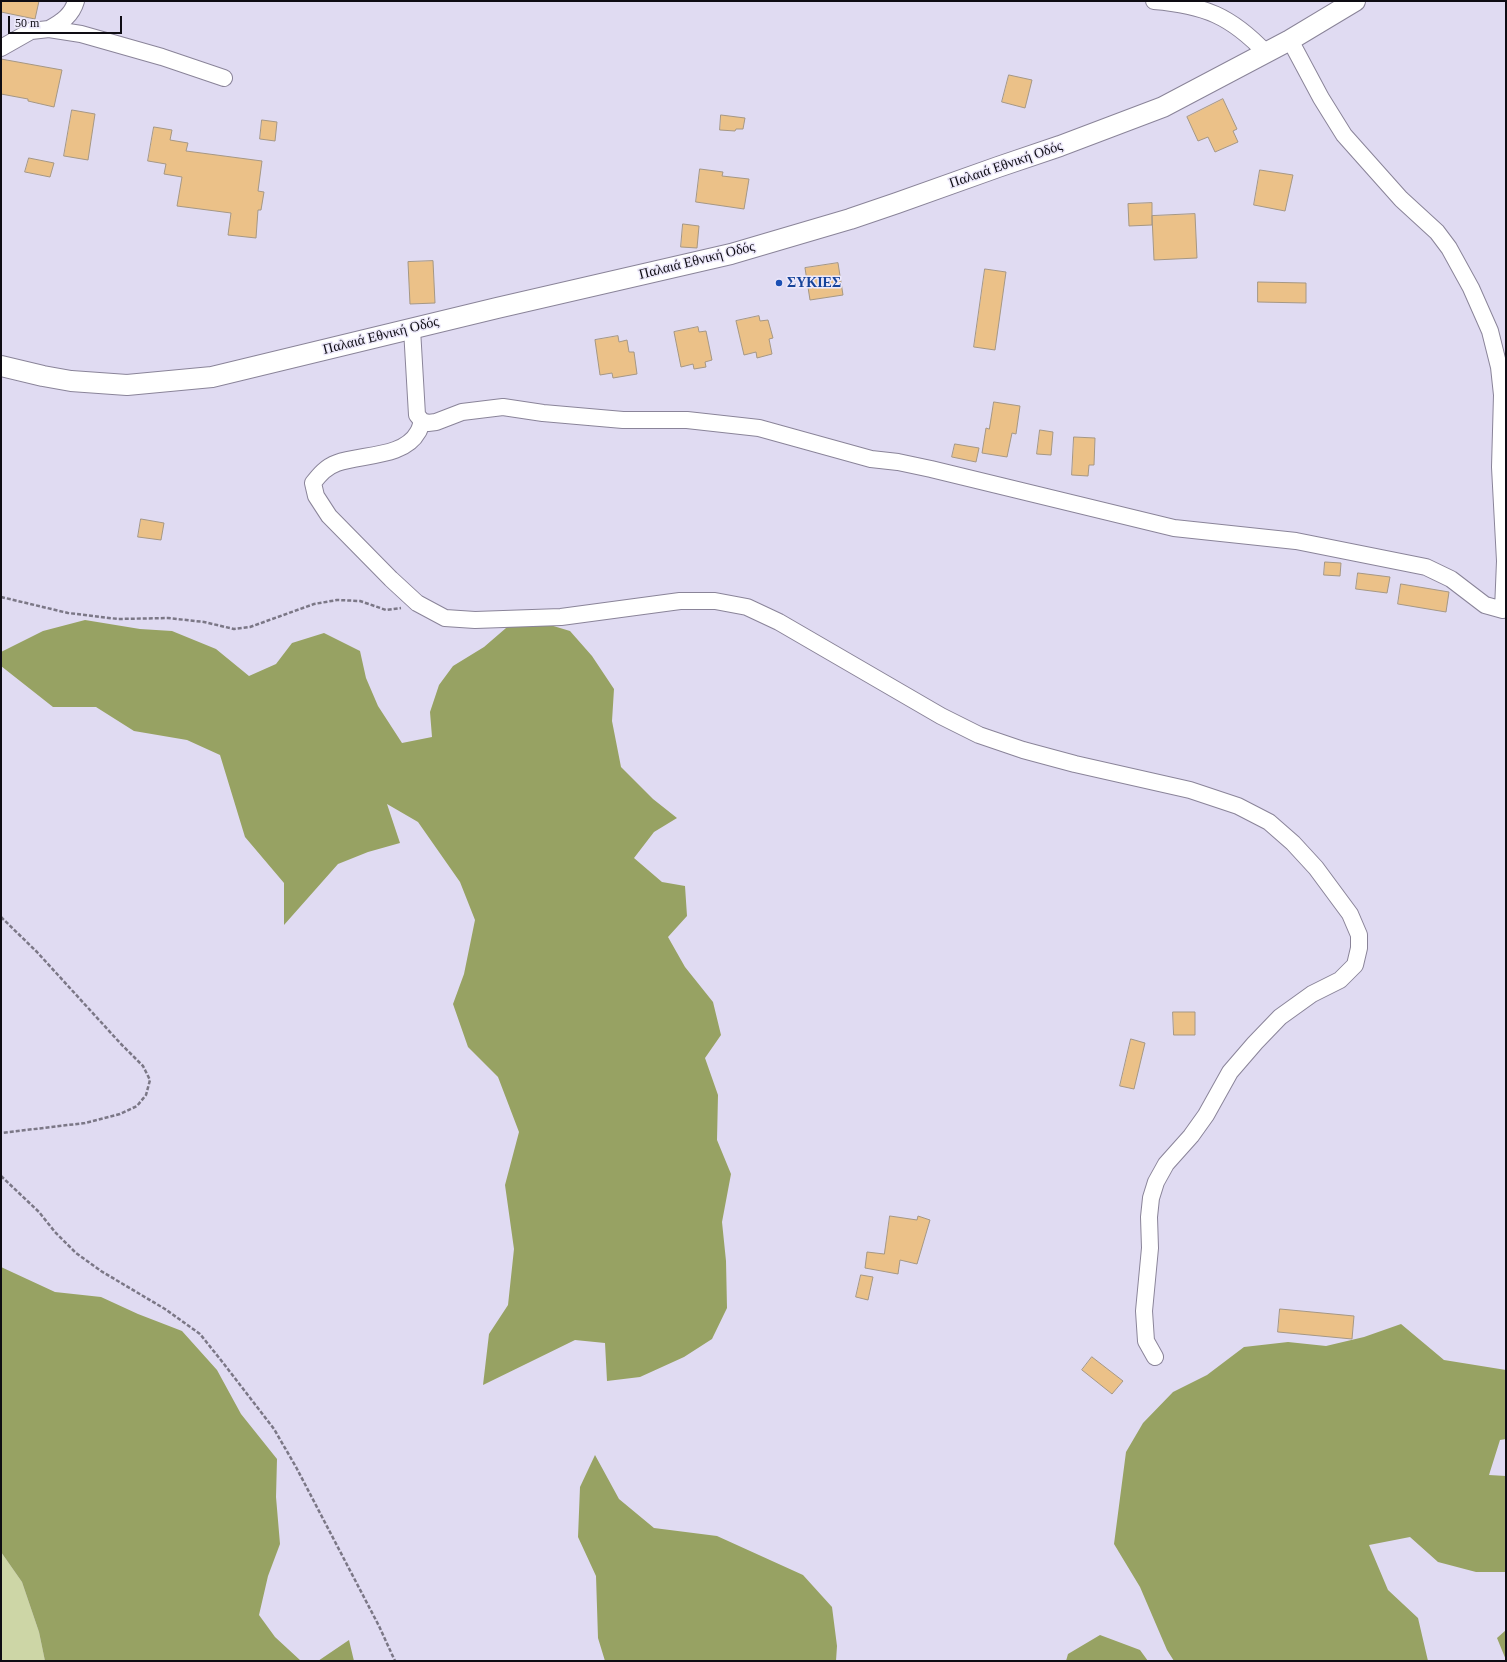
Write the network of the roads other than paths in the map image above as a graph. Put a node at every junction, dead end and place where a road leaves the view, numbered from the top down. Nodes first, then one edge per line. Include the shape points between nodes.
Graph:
1 (76, 1) edge
2 (1154, 1) edge
3 (1356, 1) edge
4 (49, 28) junction
5 (1290, 40) junction
6 (1, 48) edge
7 (1266, 53) junction
8 (224, 78) dead end
9 (412, 328) junction
10 (1, 366) edge
11 (422, 420) junction
12 (1155, 1357) dead end

1 - 4 street via 75,7 64,21
2 - 7 street via 1208,10 1247,34
3 - 5 street, Παλαιά Εθνική Οδός
4 - 6 street via 31,31
4 - 8 street via 81,34 162,57
5 - 7 street, Παλαιά Εθνική Οδός
5 - 11 street via 1323,103 1344,135 1402,199 1437,232 1449,248 1490,331 1502,394 1500,473 1505,561 1503,610 1485,605 1452,579 1426,567 1296,541 1174,528 931,469 871,459 758,428 687,420 623,420 503,407 462,412 436,422 428,423
7 - 9 street, Παλαιά Εθνική Οδός via 1163,107 1060,146 850,219 731,254
9 - 10 street, Παλαιά Εθνική Οδός via 212,377 127,385 70,381
9 - 11 street via 417,415
11 - 12 street via 418,432 404,447 337,463 322,472 314,483 316,496 329,516 390,579 417,603 445,618 475,620 561,617 680,601 715,601 747,607 779,622 941,716 979,735 1023,750 1190,790 1231,804 1269,822 1316,868 1350,914 1360,935 1360,948 1355,965 1340,980 1312,994 1280,1017 1255,1043 1230,1072 1206,1115 1166,1164 1156,1182 1149,1217 1150,1248 1144,1311 1146,1341

